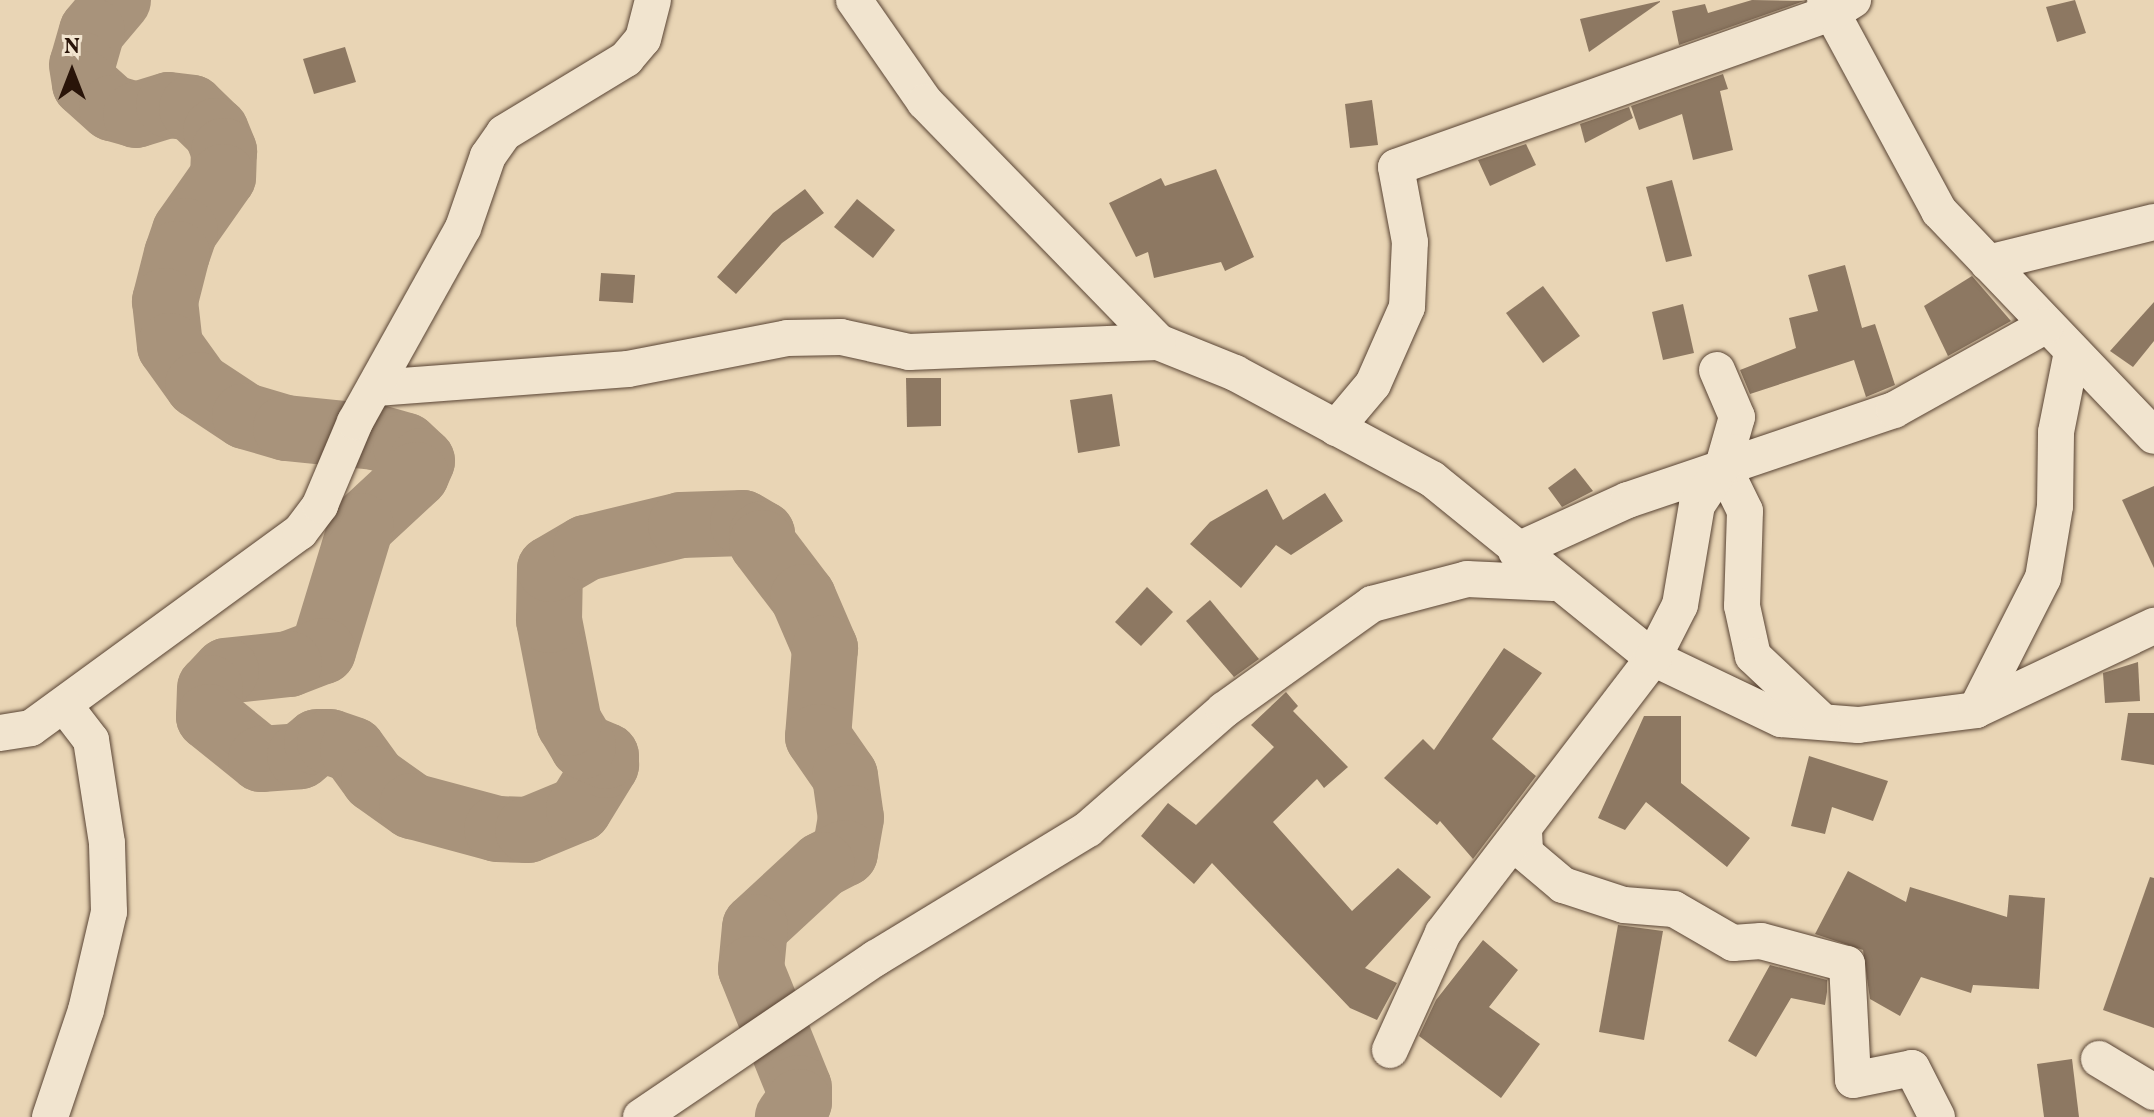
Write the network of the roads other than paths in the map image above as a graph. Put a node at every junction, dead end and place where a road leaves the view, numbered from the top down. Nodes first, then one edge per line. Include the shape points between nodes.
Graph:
1 (653, 0) edge
2 (854, 0) edge
3 (1837, 4) edge
4 (2154, 222) edge
5 (1988, 263) junction
6 (2045, 326) junction
7 (1158, 342) junction
8 (2072, 352) junction
9 (1717, 370) dead end
10 (376, 388) junction
11 (1336, 428) junction
12 (2154, 436) edge
13 (1723, 466) junction
14 (1516, 551) junction
15 (1553, 583) junction
16 (2154, 626) edge
17 (1653, 658) junction
18 (64, 705) junction
19 (1976, 710) junction
20 (1823, 722) junction
21 (0, 733) edge
22 (1524, 831) junction
23 (1390, 1050) dead end
24 (2099, 1059) dead end
25 (2154, 1092) edge
26 (50, 1117) edge
27 (641, 1117) edge
28 (1937, 1117) edge

1 - 10 street via 643,39 626,59 504,133 488,156 463,228
2 - 7 street via 925,102
3 - 5 street via 1939,211
3 - 11 street via 1396,167 1410,242 1407,307 1373,384
4 - 5 street
5 - 6 street
6 - 8 street
6 - 13 street via 1894,410
7 - 10 street via 909,352 841,337 787,338 628,369
7 - 11 street
8 - 12 street
8 - 19 street via 2056,432 2055,506 2043,578
9 - 13 street via 1737,417
10 - 18 street via 349,434 320,505 300,532
11 - 14 street via 1432,479
13 - 14 street via 1628,500
13 - 17 street via 1697,505 1680,605
13 - 20 street via 1745,511 1742,606 1753,656
14 - 15 street
15 - 17 street
15 - 27 street via 1467,579 1372,604 1224,710 1088,829
16 - 19 street
17 - 20 street via 1781,719
17 - 22 street
18 - 21 street via 31,728
18 - 26 street via 91,740 107,843 109,912 86,1010
19 - 20 street via 1858,725
22 - 23 street via 1443,933
22 - 28 street via 1525,853 1563,885 1624,905 1674,909 1733,943 1761,941 1847,964 1853,1080 1912,1068
24 - 25 street

